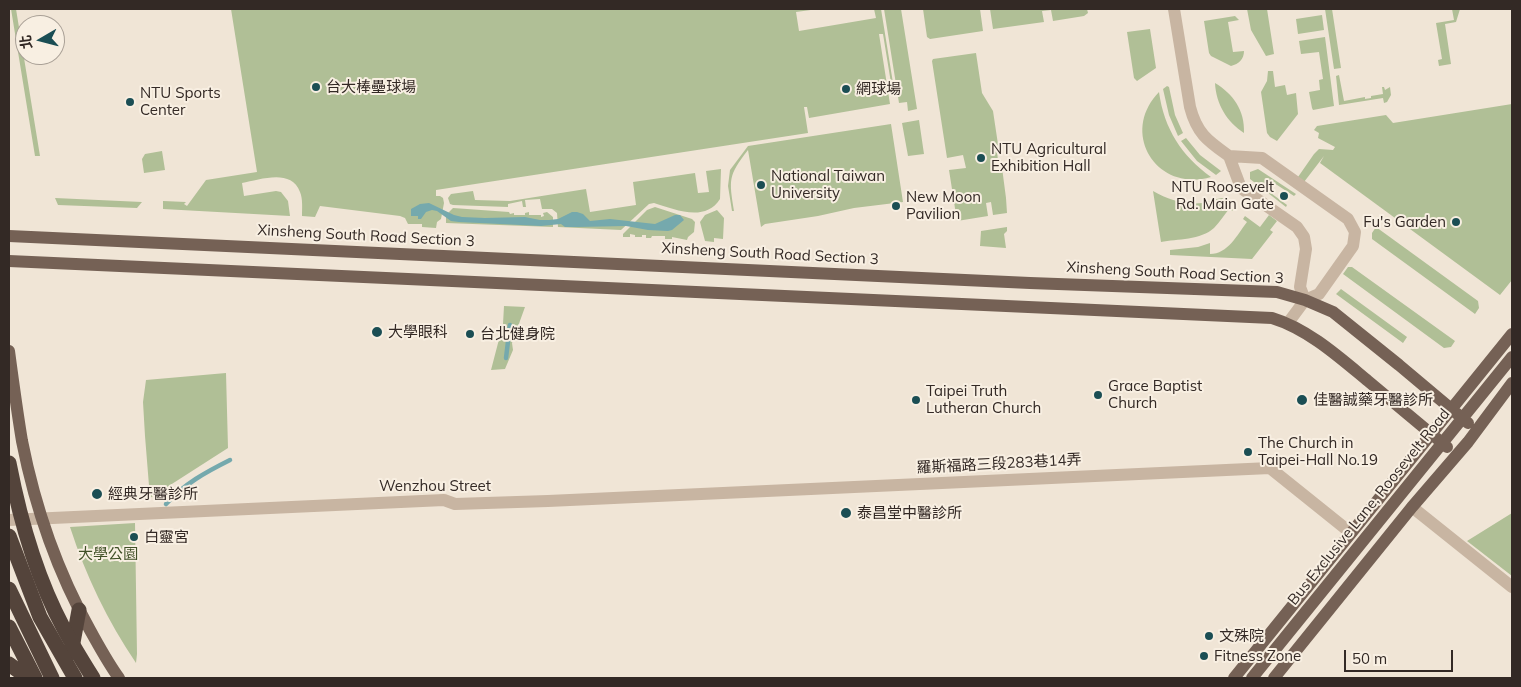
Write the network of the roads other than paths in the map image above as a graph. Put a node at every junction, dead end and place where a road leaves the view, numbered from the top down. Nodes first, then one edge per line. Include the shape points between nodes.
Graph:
1 (1174, 9) edge
2 (1229, 156) junction
3 (9, 236) edge
4 (9, 261) edge
5 (1305, 300) junction
6 (1288, 323) junction
7 (1512, 334) edge
8 (1512, 345) edge
9 (9, 351) edge
10 (1512, 357) edge
11 (1512, 369) edge
12 (1501, 380) edge
13 (1452, 410) junction
14 (1465, 421) junction
15 (1432, 433) junction
16 (1468, 442) junction
17 (1445, 445) junction
18 (9, 463) edge
19 (862, 487) joint
20 (1412, 507) junction
21 (42, 518) junction
22 (9, 520) edge
23 (1351, 533) junction
24 (9, 536) edge
25 (1512, 587) edge
26 (9, 589) edge
27 (79, 610) junction
28 (9, 627) edge
29 (9, 664) edge
30 (28, 678) edge
31 (35, 678) edge
32 (52, 678) edge
33 (77, 678) edge
34 (93, 678) edge
35 (119, 678) edge
36 (1234, 678) edge
37 (1252, 678) edge
38 (1263, 678) edge
39 (1274, 678) edge

1 - 2 street via 1194,122 1210,142
2 - 5 street via 1241,188 1298,228 1304,237 1306,249 1300,287
2 - 5 street via 1262,158 1352,226 1355,232 1353,246 1319,294
3 - 5 main road, Xinsheng South Road Section 3 via 1277,292
4 - 6 main road via 1272,318
5 - 6 street
5 - 13 main road, Xinsheng South Road Section 3 via 1333,312
6 - 15 main road via 1332,352
7 - 12 main road
8 - 12 main road, Bus Exclusive Lane, Roosevelt Road
9 - 21 main road via 23,442
10 - 12 main road, Bus Exclusive Lane, Roosevelt Road
11 - 12 main road, Bus Exclusive Lane, Roosevelt Road
12 - 13 main road, Bus Exclusive Lane, Roosevelt Road
12 - 14 main road, Bus Exclusive Lane, Roosevelt Road
12 - 16 main road
13 - 14 main road, Xinsheng South Road Section 3
13 - 15 main road, Bus Exclusive Lane, Roosevelt Road
13 - 17 main road
14 - 16 main road
14 - 17 main road, Bus Exclusive Lane, Roosevelt Road
15 - 17 main road
15 - 23 main road, Bus Exclusive Lane, Roosevelt Road
16 - 17 main road
16 - 20 main road
17 - 37 main road, Bus Exclusive Lane, Roosevelt Road
17 - 38 main road, Bus Exclusive Lane, Roosevelt Road
18 - 34 highway, bridge via 24,530 39,572 63,628
19 - 21 street, Wenzhou Street via 548,502 455,504 444,500
19 - 23 street, 羅斯福路三段283巷14弄 via 1270,468
20 - 25 street
20 - 39 main road
21 - 22 street, Wenzhou Street
21 - 27 main road via 52,550
23 - 36 main road, Bus Exclusive Lane, Roosevelt Road
24 - 33 highway via 40,617
26 - 32 highway
27 - 33 highway via 72,648
27 - 35 main road
28 - 31 highway
29 - 30 highway

